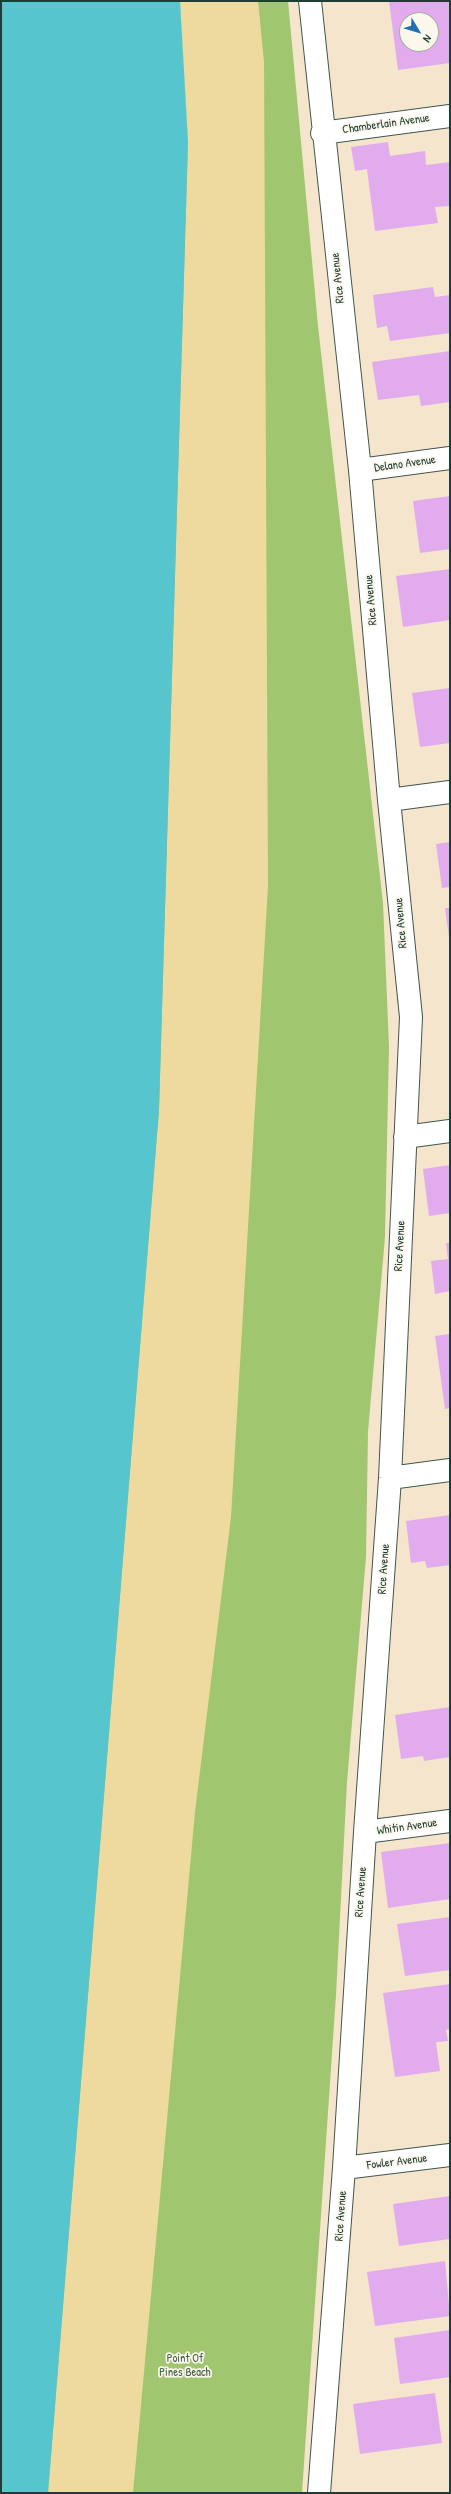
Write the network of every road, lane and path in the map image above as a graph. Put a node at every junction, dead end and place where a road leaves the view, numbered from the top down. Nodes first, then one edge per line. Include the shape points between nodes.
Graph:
1 (310, 1) edge
2 (450, 116) edge
3 (322, 133) junction
4 (450, 458) edge
5 (360, 470) junction
6 (450, 792) edge
7 (389, 800) junction
8 (450, 1132) edge
9 (405, 1137) junction
10 (450, 1470) edge
11 (390, 1478) junction
12 (450, 1821) edge
13 (365, 1832) junction
14 (450, 2155) edge
15 (344, 2168) junction
16 (319, 2493) edge

1 - 3 street, Rice Avenue
2 - 3 street, Chamberlain Avenue
3 - 5 street, Rice Avenue
4 - 5 street, Delano Avenue
5 - 7 street, Rice Avenue
6 - 7 street
7 - 9 street, Rice Avenue via 411,1017
8 - 9 street
9 - 11 street, Rice Avenue
10 - 11 street
11 - 13 street, Rice Avenue
12 - 13 street, Whitin Avenue
13 - 15 street, Rice Avenue
14 - 15 street, Fowler Avenue
15 - 16 street, Rice Avenue

